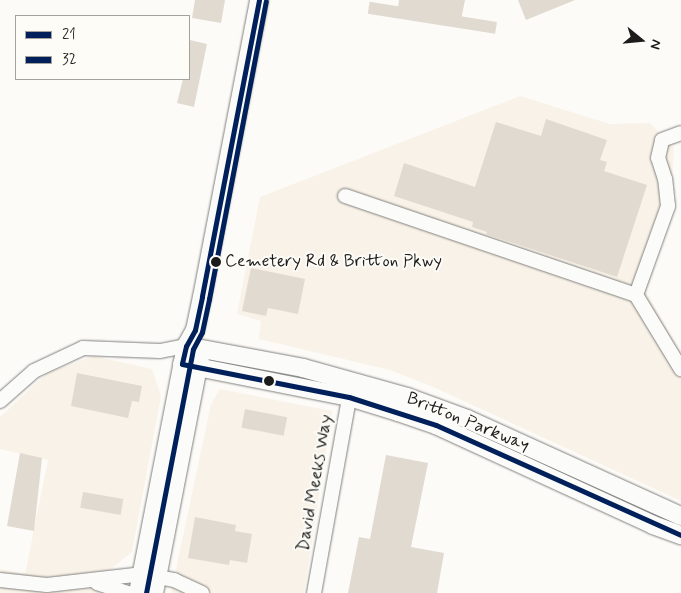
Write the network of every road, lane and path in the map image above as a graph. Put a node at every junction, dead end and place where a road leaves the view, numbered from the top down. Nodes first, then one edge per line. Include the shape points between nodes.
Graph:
1 (259, 0) edge
2 (681, 133) edge
3 (345, 196) dead end
4 (636, 295) junction
5 (193, 347) junction
6 (160, 351) junction
7 (190, 366) junction
8 (681, 368) edge
9 (353, 380) junction
10 (349, 397) junction
11 (0, 401) edge
12 (681, 516) edge
13 (681, 535) edge
14 (0, 580) edge
15 (152, 581) edge
16 (93, 582) junction
17 (128, 593) edge
18 (138, 593) edge
19 (202, 593) edge
20 (314, 593) edge

1 - 5 main road
2 - 4 street via 662,140 658,158 665,179 668,206
3 - 4 street
4 - 8 street
5 - 6 street
5 - 7 main road
5 - 9 main road, Britton Parkway
6 - 7 street
6 - 11 street via 83,348 34,371
7 - 10 main road, Britton Parkway
7 - 15 main road
9 - 10 street, David Meeks Way
9 - 12 main road, Britton Parkway via 467,419
10 - 13 main road, Britton Parkway via 436,426
10 - 20 street, David Meeks Way
14 - 16 street via 33,585
15 - 16 street
15 - 18 main road
15 - 19 street
16 - 17 street

